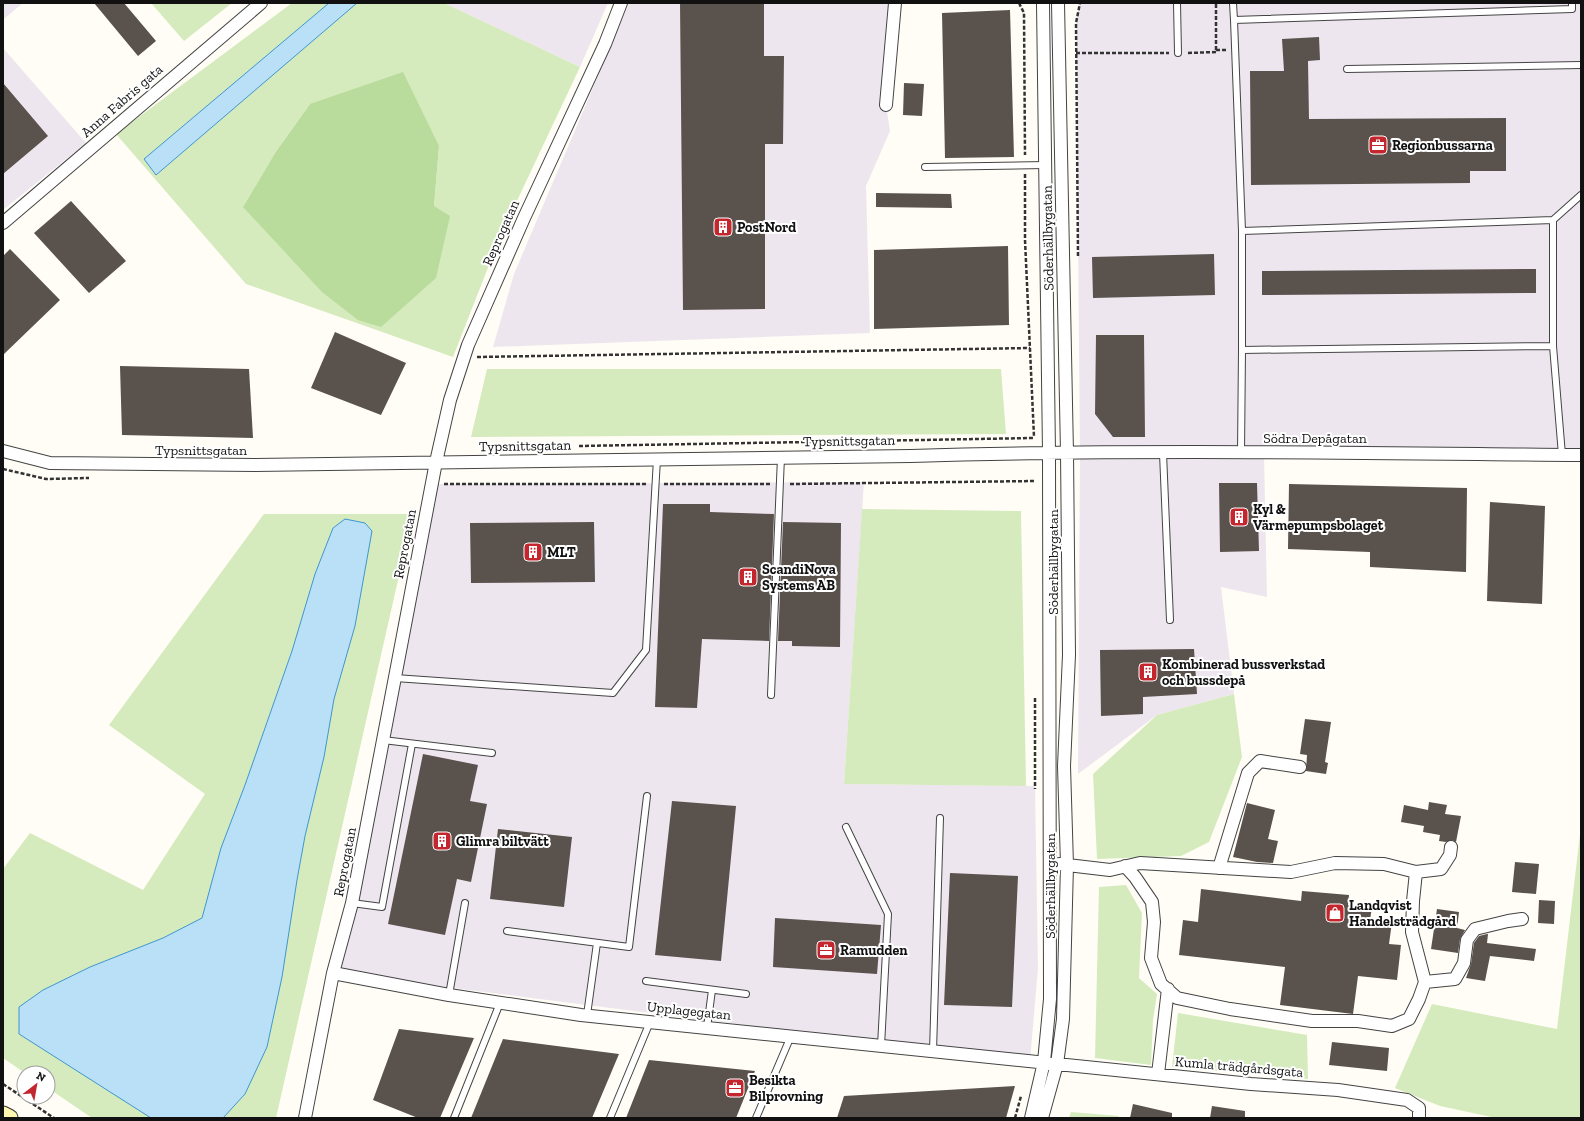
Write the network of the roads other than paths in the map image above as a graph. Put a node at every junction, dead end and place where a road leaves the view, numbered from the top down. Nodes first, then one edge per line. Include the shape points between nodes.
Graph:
1 (261, 3) edge
2 (621, 3) edge
3 (895, 3) edge
4 (1043, 3) edge
5 (1058, 3) edge
6 (1177, 3) edge
7 (1233, 3) edge
8 (1572, 3) edge
9 (1234, 20) junction
10 (1178, 53) road end
11 (1581, 65) edge
12 (1347, 69) dead end
13 (886, 105) dead end
14 (1046, 165) junction
15 (925, 167) dead end
16 (1581, 195) edge
17 (1553, 220) junction
18 (3, 223) edge
19 (1242, 231) junction
20 (1553, 346) junction
21 (1242, 350) junction
22 (3, 451) edge
23 (1241, 452) junction
24 (1049, 453) junction
25 (1067, 453) junction
26 (1163, 453) junction
27 (1562, 455) junction
28 (1581, 455) edge
29 (781, 457) junction
30 (657, 459) junction
31 (436, 462) junction
32 (1170, 620) dead end
33 (395, 678) junction
34 (771, 695) dead end
35 (383, 740) junction
36 (412, 744) junction
37 (492, 753) dead end
38 (1300, 767) dead end
39 (647, 796) dead end
40 (940, 818) dead end
41 (846, 827) dead end
42 (1451, 847) dead end
43 (1050, 862) junction
44 (1066, 865) junction
45 (1125, 866) junction
46 (1219, 868) junction
47 (1416, 872) junction
48 (352, 903) junction
49 (465, 903) dead end
50 (1522, 919) dead end
51 (507, 931) dead end
52 (597, 943) junction
53 (333, 973) junction
54 (646, 981) dead end
55 (1425, 982) junction
56 (1168, 989) junction
57 (712, 990) junction
58 (746, 994) dead end
59 (450, 995) junction
60 (500, 1003) junction
61 (587, 1015) junction
62 (650, 1022) junction
63 (707, 1028) junction
64 (791, 1036) junction
65 (881, 1046) junction
66 (933, 1051) junction
67 (1044, 1062) junction
68 (1057, 1064) junction
69 (1158, 1074) junction
70 (3, 1115) edge
71 (8, 1118) edge
72 (305, 1118) edge
73 (454, 1118) edge
74 (610, 1118) edge
75 (756, 1118) edge
76 (1031, 1118) edge
77 (1042, 1118) edge
78 (1419, 1118) edge

1 - 18 street, Anna Fabris gata
2 - 31 street, Reprogatan via 464,357 450,400
3 - 13 street
4 - 14 street, Söderhällbygatan
5 - 25 street, Söderhällbygatan
6 - 10 lane
7 - 9 lane
8 - 9 lane via 1572,10
9 - 19 lane
11 - 12 lane
14 - 15 lane
14 - 24 street, Söderhällbygatan
16 - 17 lane
17 - 19 lane
17 - 20 lane
19 - 21 lane
20 - 21 lane
20 - 27 lane
21 - 23 lane
22 - 31 street, Typsnittsgatan via 58,463 255,465
23 - 26 street, Södra Depågatan
23 - 27 street, Södra Depågatan
24 - 25 street, Södra Depågatan
24 - 29 street, Typsnittsgatan
24 - 43 street, Söderhällbygatan
25 - 26 street, Södra Depågatan
25 - 44 street, Söderhällbygatan via 1068,655 1064,766
26 - 32 lane
27 - 28 street, Södra Depågatan
29 - 30 street, Typsnittsgatan
29 - 34 lane
30 - 31 street, Typsnittsgatan
30 - 33 lane via 646,650 613,693
31 - 33 street, Reprogatan
33 - 35 street, Reprogatan
35 - 36 lane
35 - 48 street, Reprogatan
36 - 37 lane
36 - 48 lane via 382,907
38 - 46 street via 1260,761 1248,773
39 - 52 lane via 629,947
40 - 66 lane
41 - 65 lane via 888,914
42 - 47 street via 1450,855 1441,869
43 - 44 street
43 - 67 street, Söderhällbygatan via 1050,999
44 - 45 street via 1110,870
44 - 68 street, Söderhällbygatan via 1063,1019
45 - 46 street via 1140,863
45 - 56 street via 1152,902 1154,922 1151,958 1161,984
46 - 47 street via 1291,872 1335,863 1384,864
47 - 55 street via 1412,932
48 - 53 street, Reprogatan
49 - 59 lane
50 - 55 street via 1475,930 1467,940 1464,963 1455,979
51 - 52 lane
52 - 61 lane
53 - 59 street, Upplagegatan
53 - 72 street, Reprogatan
54 - 57 lane
55 - 56 street via 1409,1019 1392,1026 1358,1021 1312,1021 1230,1010 1177,998
56 - 69 street
57 - 58 lane
57 - 63 lane
59 - 60 street, Upplagegatan
60 - 61 street, Upplagegatan
60 - 73 lane
61 - 62 street, Upplagegatan
62 - 63 street, Upplagegatan
62 - 74 lane
63 - 64 street, Upplagegatan
64 - 65 street, Upplagegatan
64 - 75 lane
65 - 66 street, Upplagegatan
66 - 67 street, Upplagegatan
67 - 68 street, Kumla trädgårdsgata
67 - 76 street, Söderhällbygatan
68 - 69 street, Kumla trädgårdsgata
68 - 77 street, Söderhällbygatan
69 - 78 street, Kumla trädgårdsgata via 1338,1090 1407,1100 1419,1108
70 - 71 main road

